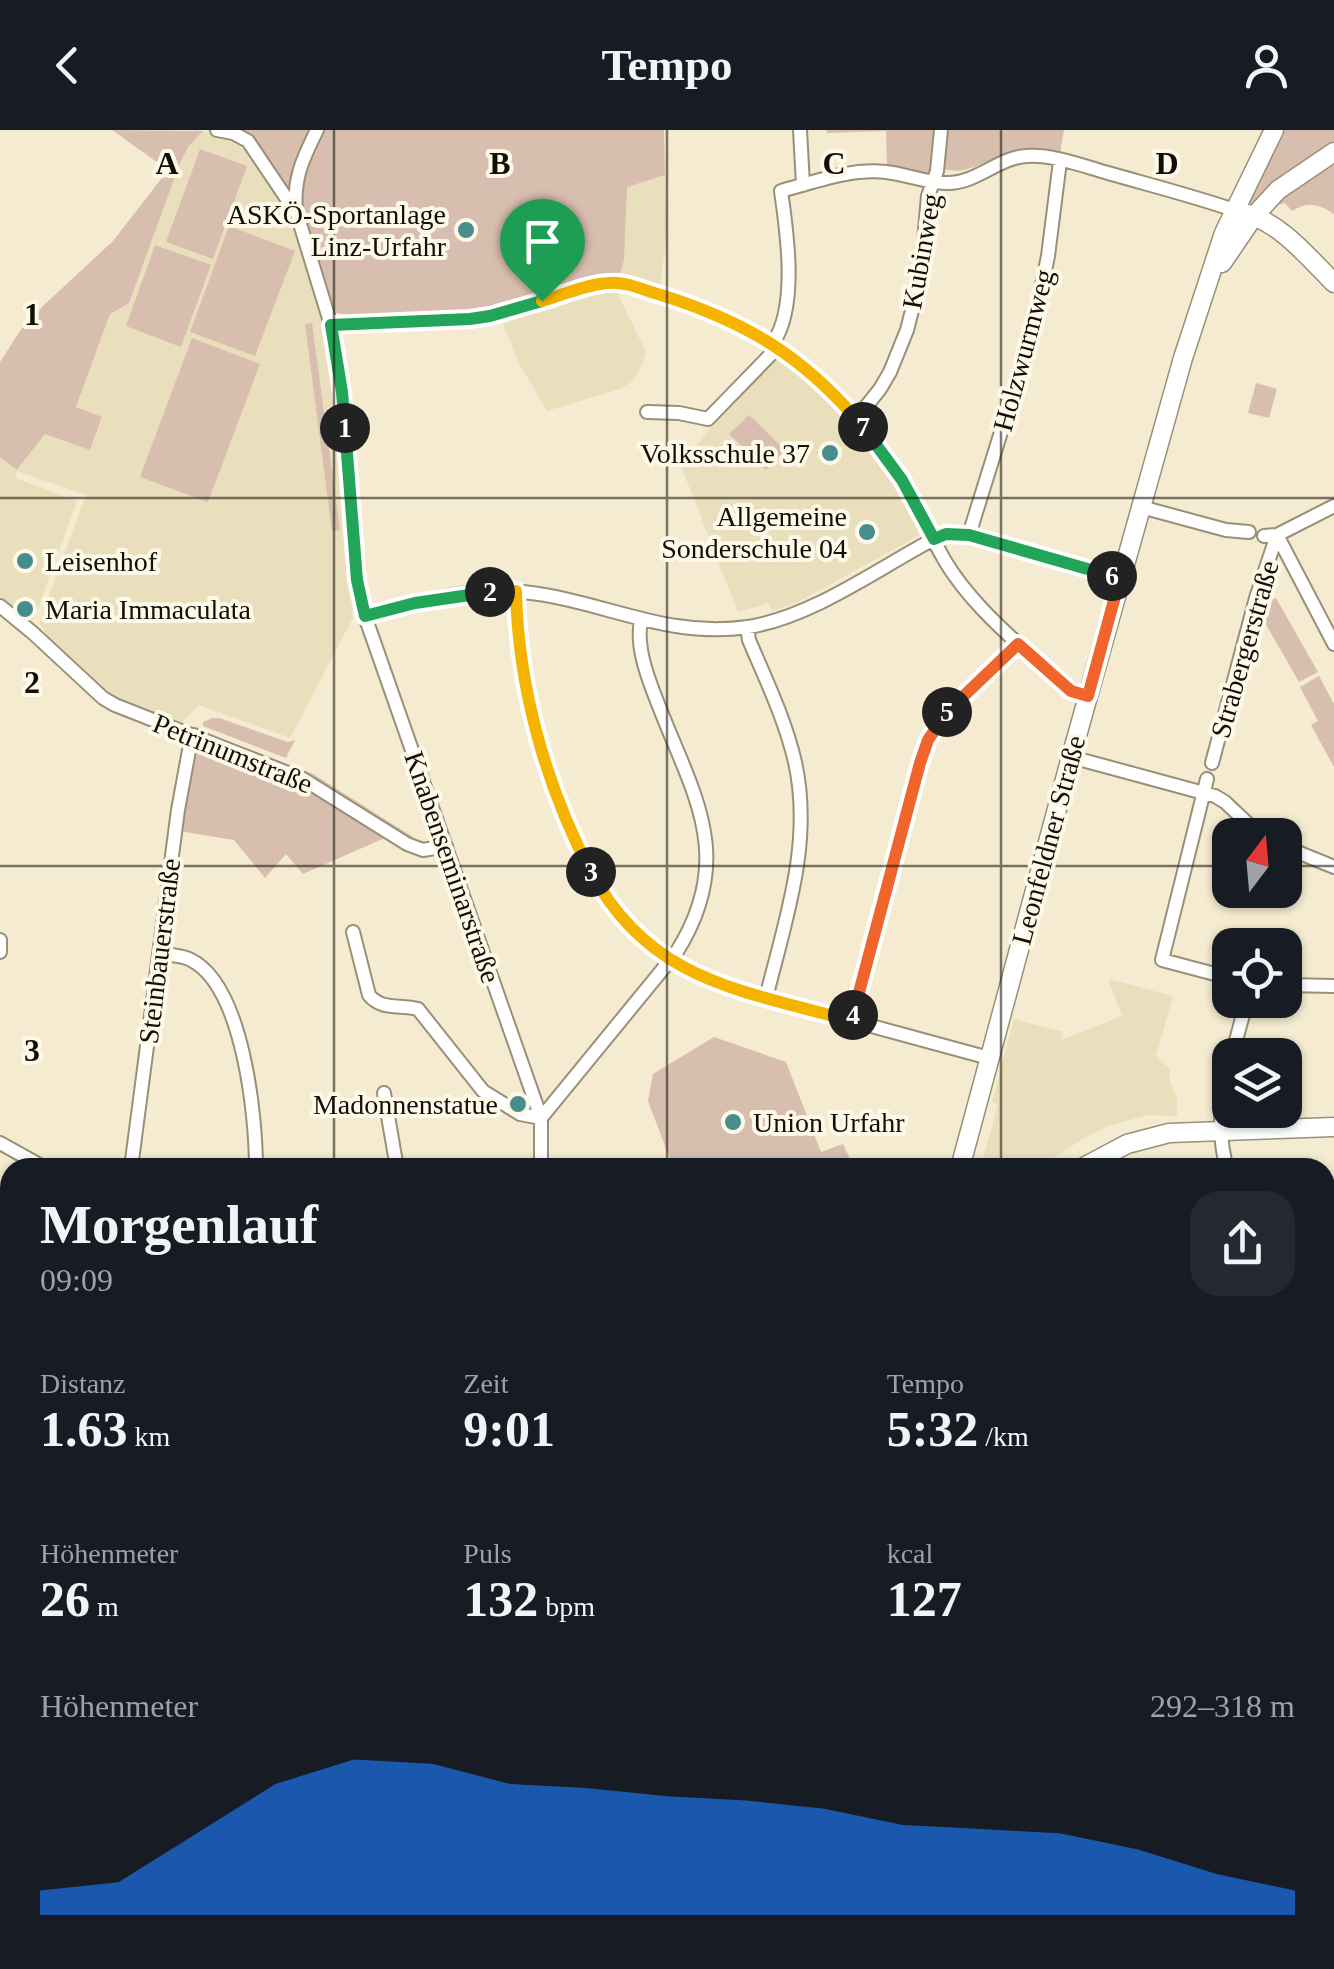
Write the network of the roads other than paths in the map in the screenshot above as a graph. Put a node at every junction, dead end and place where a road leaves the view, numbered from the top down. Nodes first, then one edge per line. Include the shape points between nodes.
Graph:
1 (218, 130) edge
2 (318, 130) edge
3 (800, 130) edge
4 (941, 130) edge
5 (1274, 130) edge
6 (1334, 152) edge
7 (1060, 161) junction
8 (932, 182) junction
9 (802, 185) junction
10 (1234, 210) junction
11 (296, 214) junction
12 (1250, 221) junction
13 (1320, 269) junction
14 (1334, 283) edge
15 (1208, 284) junction
16 (1334, 298) edge
17 (331, 325) junction
18 (776, 345) junction
19 (647, 412) dead end
20 (856, 418) junction
21 (1141, 506) junction
22 (1334, 506) edge
23 (1249, 532) dead end
24 (969, 535) junction
25 (1270, 536) junction
26 (934, 539) junction
27 (1120, 578) junction
28 (516, 591) junction
29 (0, 606) edge
30 (365, 616) junction
31 (641, 620) junction
32 (747, 627) junction
33 (1018, 644) junction
34 (1334, 644) edge
35 (1088, 696) junction
36 (194, 735) junction
37 (1071, 758) junction
38 (1212, 762) dead end
39 (1206, 786) junction
40 (1242, 818) edge
41 (446, 846) junction
42 (1302, 854) edge
43 (1334, 867) edge
44 (352, 932) dead end
45 (0, 940) edge
46 (0, 952) edge
47 (159, 954) junction
48 (670, 960) junction
49 (1212, 973) edge
50 (1302, 985) edge
51 (1334, 986) edge
52 (766, 998) junction
53 (851, 1021) junction
54 (989, 1058) junction
55 (384, 1092) dead end
56 (541, 1118) junction
57 (1334, 1126) edge
58 (1220, 1128) edge
59 (1220, 1132) junction
60 (0, 1143) edge
61 (27, 1158) edge
62 (132, 1158) edge
63 (255, 1158) edge
64 (395, 1158) edge
65 (541, 1158) edge
66 (963, 1158) edge
67 (1101, 1158) edge
68 (1225, 1158) edge

1 - 11 street via 248,141
2 - 11 street via 298,172
3 - 9 street
4 - 8 street, Kubinweg
5 - 10 main road, Leonfeldner Straße
6 - 12 main road, Leonfeldner Straße via 1292,178
7 - 8 street via 1013,158 961,182
7 - 10 street
7 - 24 street, Holzwurmweg via 1032,330
8 - 9 street via 869,170
8 - 20 street, Kubinweg via 907,330 880,390
9 - 18 street via 780,190 788,269
10 - 12 main road
10 - 15 main road, Leonfeldner Straße
11 - 17 street, Knabenseminarstraße
12 - 13 main road via 1282,234
12 - 15 main road, Leonfeldner Straße
13 - 14 main road
13 - 16 main road
15 - 21 main road, Leonfeldner Straße
17 - 18 street via 490,316 616,283 721,316
17 - 30 street, Knabenseminarstraße
18 - 19 street via 708,419
18 - 20 street
20 - 26 street via 902,480
21 - 23 street
21 - 27 main road, Leonfeldner Straße
22 - 25 street
24 - 26 street
24 - 27 street
25 - 34 street
25 - 38 street, Strabergerstraße
26 - 32 street via 809,608
26 - 33 street via 968,594
27 - 35 main road, Leonfeldner Straße
28 - 30 street via 444,597
28 - 31 street
28 - 48 street via 533,715 573,836 615,910
29 - 36 street, Petrinumstraße via 103,698
30 - 41 street, Knabenseminarstraße
31 - 32 street via 693,630
31 - 48 street via 647,675 704,820 704,882
32 - 52 street via 788,737 800,807 795,879
33 - 35 street via 1071,691
33 - 53 street via 955,703 924,751
35 - 37 main road, Leonfeldner Straße
36 - 41 street, Petrinumstraße via 303,779 407,844 423,850
36 - 47 street, Steinbauerstraße
37 - 39 street
37 - 54 main road, Leonfeldner Straße
39 - 40 street
39 - 49 street via 1162,960
41 - 56 street, Knabenseminarstraße
42 - 43 street
44 - 56 street via 374,1001 418,1009 483,1091 520,1114
45 - 46 street
47 - 62 street, Steinbauerstraße
47 - 63 street via 200,966 226,1000 248,1088
48 - 52 street
48 - 56 street
50 - 51 street
52 - 53 street
53 - 54 street
54 - 66 main road, Leonfeldner Straße
55 - 64 street
56 - 65 street, Knabenseminarstraße
57 - 59 main road
58 - 59 street
59 - 67 main road via 1152,1136
59 - 68 street
60 - 61 street

